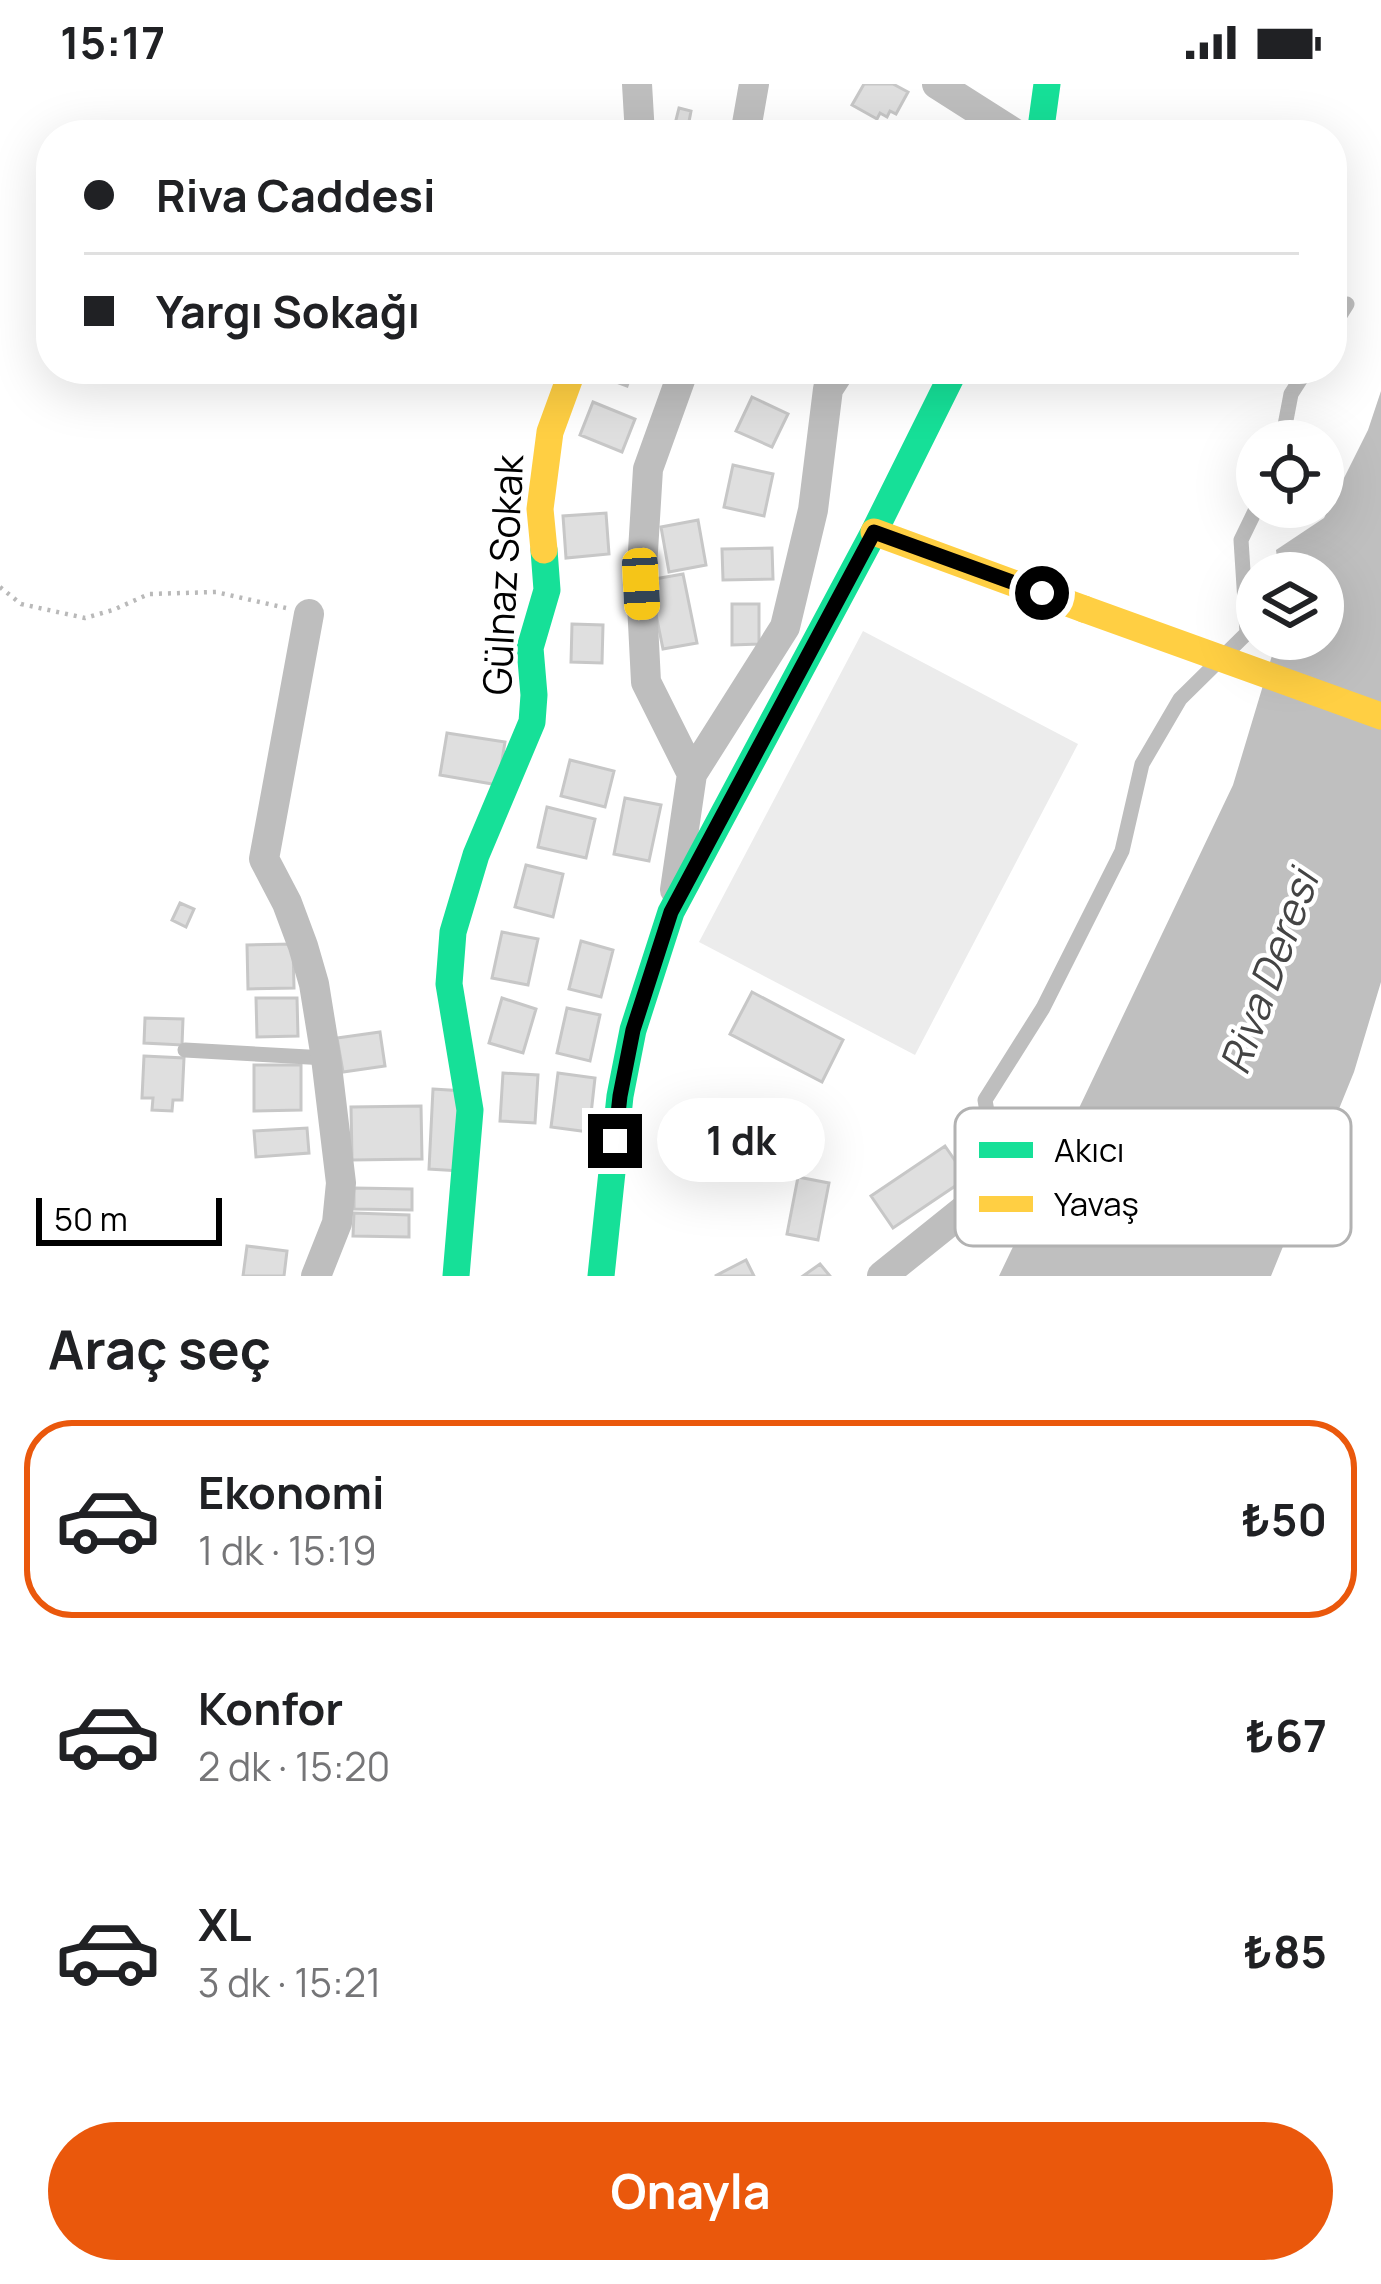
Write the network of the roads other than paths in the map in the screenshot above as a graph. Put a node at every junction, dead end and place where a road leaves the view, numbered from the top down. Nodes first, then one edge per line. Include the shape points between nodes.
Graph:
1 (637, 84) edge
2 (754, 84) edge
3 (937, 84) edge
4 (1047, 84) edge
5 (639, 120) edge
6 (748, 120) edge
7 (993, 120) edge
8 (1042, 120) edge
9 (568, 384) edge
10 (679, 384) edge
11 (832, 384) edge
12 (948, 384) edge
13 (1297, 384) edge
14 (1286, 420) edge
15 (1247, 528) edge
16 (874, 532) junction
17 (309, 614) road end
18 (1381, 716) edge
19 (692, 774) junction
20 (671, 912) junction
21 (185, 1050) dead end
22 (326, 1058) junction
23 (986, 1108) edge
24 (955, 1217) edge
25 (316, 1276) edge
26 (456, 1276) edge
27 (601, 1276) edge
28 (882, 1276) edge

1 - 5 street
2 - 6 street
3 - 7 street
4 - 8 main road
9 - 26 main road, Gülnaz Sokak via 550,432 540,509 547,590 530,648 532,722 453,932 448,984 470,1110
10 - 19 street via 648,469 641,584 646,682
11 - 19 street via 814,510 785,627
12 - 16 main road
13 - 14 lane
15 - 23 lane via 1247,633 1180,699 1142,764 1122,851
16 - 18 main road, bridge
16 - 20 main road
17 - 22 street via 264,859 314,984
19 - 20 street
20 - 27 main road via 624,1074
21 - 22 lane
22 - 25 street via 340,1183 337,1223
24 - 28 street

